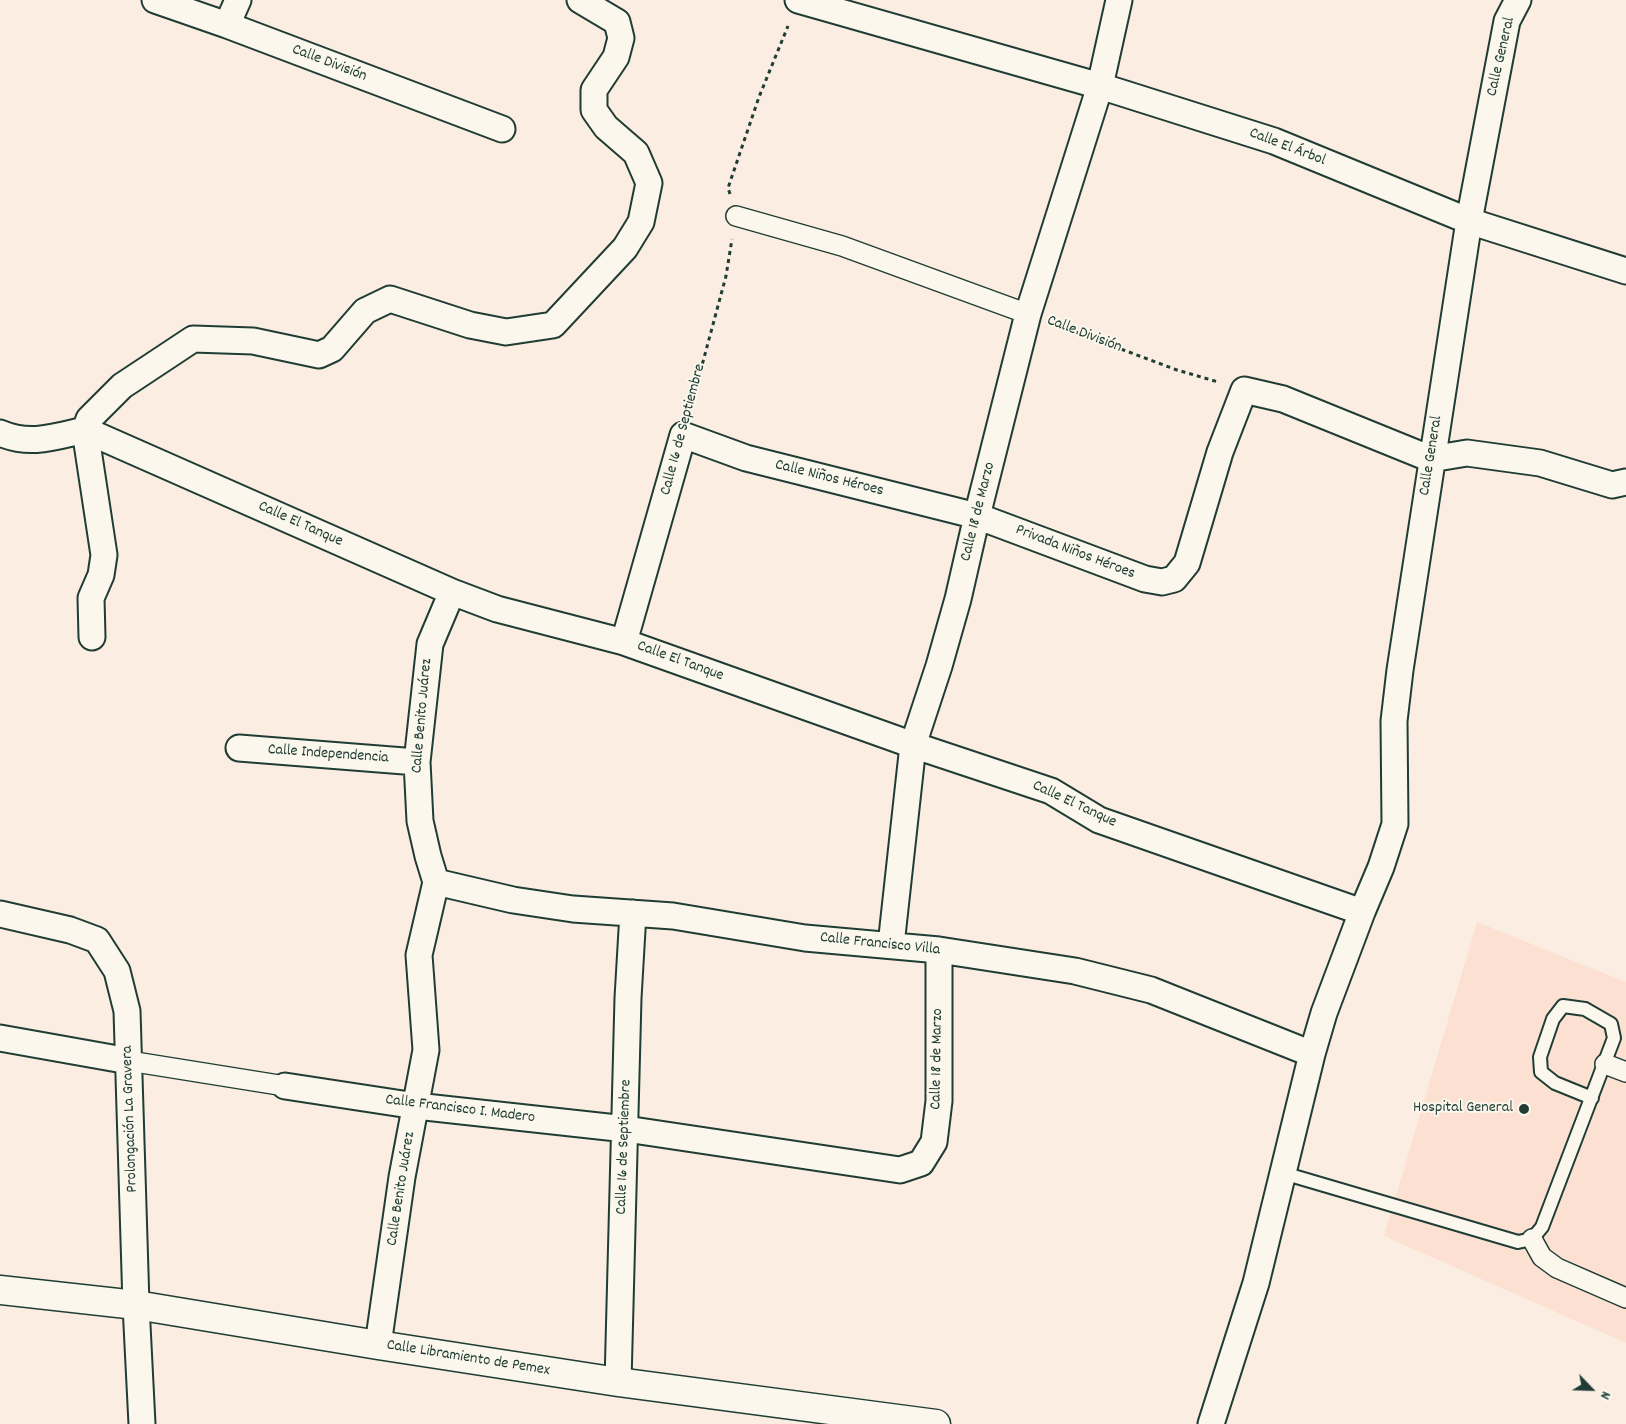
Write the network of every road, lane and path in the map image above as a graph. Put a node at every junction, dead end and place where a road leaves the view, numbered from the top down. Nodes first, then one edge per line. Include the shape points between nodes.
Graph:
1 (155, 0) edge
2 (238, 0) edge
3 (580, 0) edge
4 (799, 0) edge
5 (1119, 0) edge
6 (1518, 0) edge
7 (227, 25) junction
8 (1100, 86) junction
9 (502, 129) dead end
10 (736, 216) junction
11 (1469, 221) junction
12 (1626, 271) edge
13 (1028, 314) junction
14 (1244, 390) junction
15 (84, 430) junction
16 (0, 433) edge
17 (683, 435) junction
18 (1431, 459) junction
19 (1626, 482) edge
20 (977, 516) junction
21 (452, 592) junction
22 (92, 637) dead end
23 (624, 642) junction
24 (913, 745) junction
25 (239, 748) dead end
26 (417, 762) junction
27 (436, 882) junction
28 (634, 912) junction
29 (1362, 912) junction
30 (0, 914) edge
31 (891, 945) junction
32 (939, 950) junction
33 (0, 1038) edge
34 (1312, 1054) junction
35 (129, 1061) junction
36 (1605, 1064) junction
37 (1626, 1072) edge
38 (285, 1086) joint
39 (1592, 1098) junction
40 (416, 1106) junction
41 (626, 1129) junction
42 (921, 1163) joint
43 (1283, 1173) junction
44 (1532, 1240) junction
45 (0, 1290) edge
46 (1626, 1298) edge
47 (136, 1305) junction
48 (378, 1345) junction
49 (618, 1382) junction
50 (142, 1424) edge
51 (936, 1424) edge
52 (1212, 1424) edge

1 - 7 street, Calle División
2 - 7 street
3 - 15 street via 617,22 621,38 616,57 594,90 594,110 606,127 636,154 649,183 641,222 625,248 553,324 506,332 470,325 390,300 365,311 332,349 319,355 253,341 194,339 122,386 89,419
4 - 8 street, Calle El Árbol
4 - 10 path via 759,97 728,188
5 - 8 street, Calle 18 de Marzo
6 - 11 street, Calle General via 1507,22
7 - 9 street, Calle División
8 - 11 street, Calle El Árbol via 1274,140
8 - 13 street, Calle 18 de Marzo
10 - 13 street, Calle División via 842,246
10 - 17 path, Calle 16 de Septiembre via 726,276
11 - 12 street, Calle El Árbol
11 - 18 street, Calle General
13 - 14 path, Calle División via 1177,370
13 - 20 street, Calle 18 de Marzo
14 - 18 street via 1282,399
14 - 20 street, Privada Niños Héroes via 1220,452 1187,563 1174,579 1162,582 1145,579
15 - 16 street via 36,441
15 - 21 street, Calle El Tanque
15 - 22 street via 104,554 101,575 91,598
17 - 20 street, Calle Niños Héroes via 746,458
17 - 23 street, Calle 16 de Septiembre
18 - 19 street via 1467,453 1540,463 1612,485
18 - 29 street, Calle General via 1394,721 1395,824
20 - 24 street, Calle 18 de Marzo via 958,599
21 - 23 street, Calle El Tanque via 497,609
21 - 26 street, Calle Benito Juárez via 430,644
23 - 24 street, Calle El Tanque
24 - 29 street, Calle El Tanque via 1051,791 1098,820
24 - 31 street, Calle 18 de Marzo
25 - 26 street, Calle Independencia
26 - 27 street, Calle Benito Juárez via 420,821
27 - 28 street, Calle Francisco Villa via 513,900 572,909
27 - 40 street, Calle Benito Juárez via 419,955 426,1050
28 - 31 street, Calle Francisco Villa via 805,938
28 - 41 street, Calle 16 de Septiembre via 628,998
29 - 34 street, Calle General
30 - 35 street, Prolongación La Gravera via 70,930 97,940 117,971 127,1011
31 - 32 street, Calle Francisco Villa
32 - 34 street, Calle Francisco Villa via 1075,971 1151,990
32 - 42 street, Calle 18 de Marzo via 938,1101 934,1142
33 - 35 street, Calle Francisco I. Madero
34 - 43 street, Calle General
35 - 38 street, Calle Francisco I. Madero
35 - 47 street, Prolongación La Gravera
36 - 37 street
36 - 39 lane
36 - 39 lane via 1614,1038 1610,1024 1585,1009 1563,1006 1553,1019 1540,1057 1541,1072 1555,1083
38 - 40 street, Calle Francisco I. Madero
39 - 44 lane via 1542,1226
40 - 41 street, Calle Francisco I. Madero
40 - 48 street, Calle Benito Juárez via 402,1177
41 - 42 street, Calle Francisco I. Madero via 900,1170
41 - 49 street, Calle 16 de Septiembre
43 - 44 lane via 1518,1242
43 - 52 street, Calle General via 1256,1283
44 - 46 street via 1542,1257 1557,1268
45 - 47 street, Calle Libramiento de Pemex
47 - 48 street, Calle Libramiento de Pemex
47 - 50 street, Prolongación La Gravera
48 - 49 street, Calle Libramiento de Pemex
49 - 51 street, Calle Libramiento de Pemex

